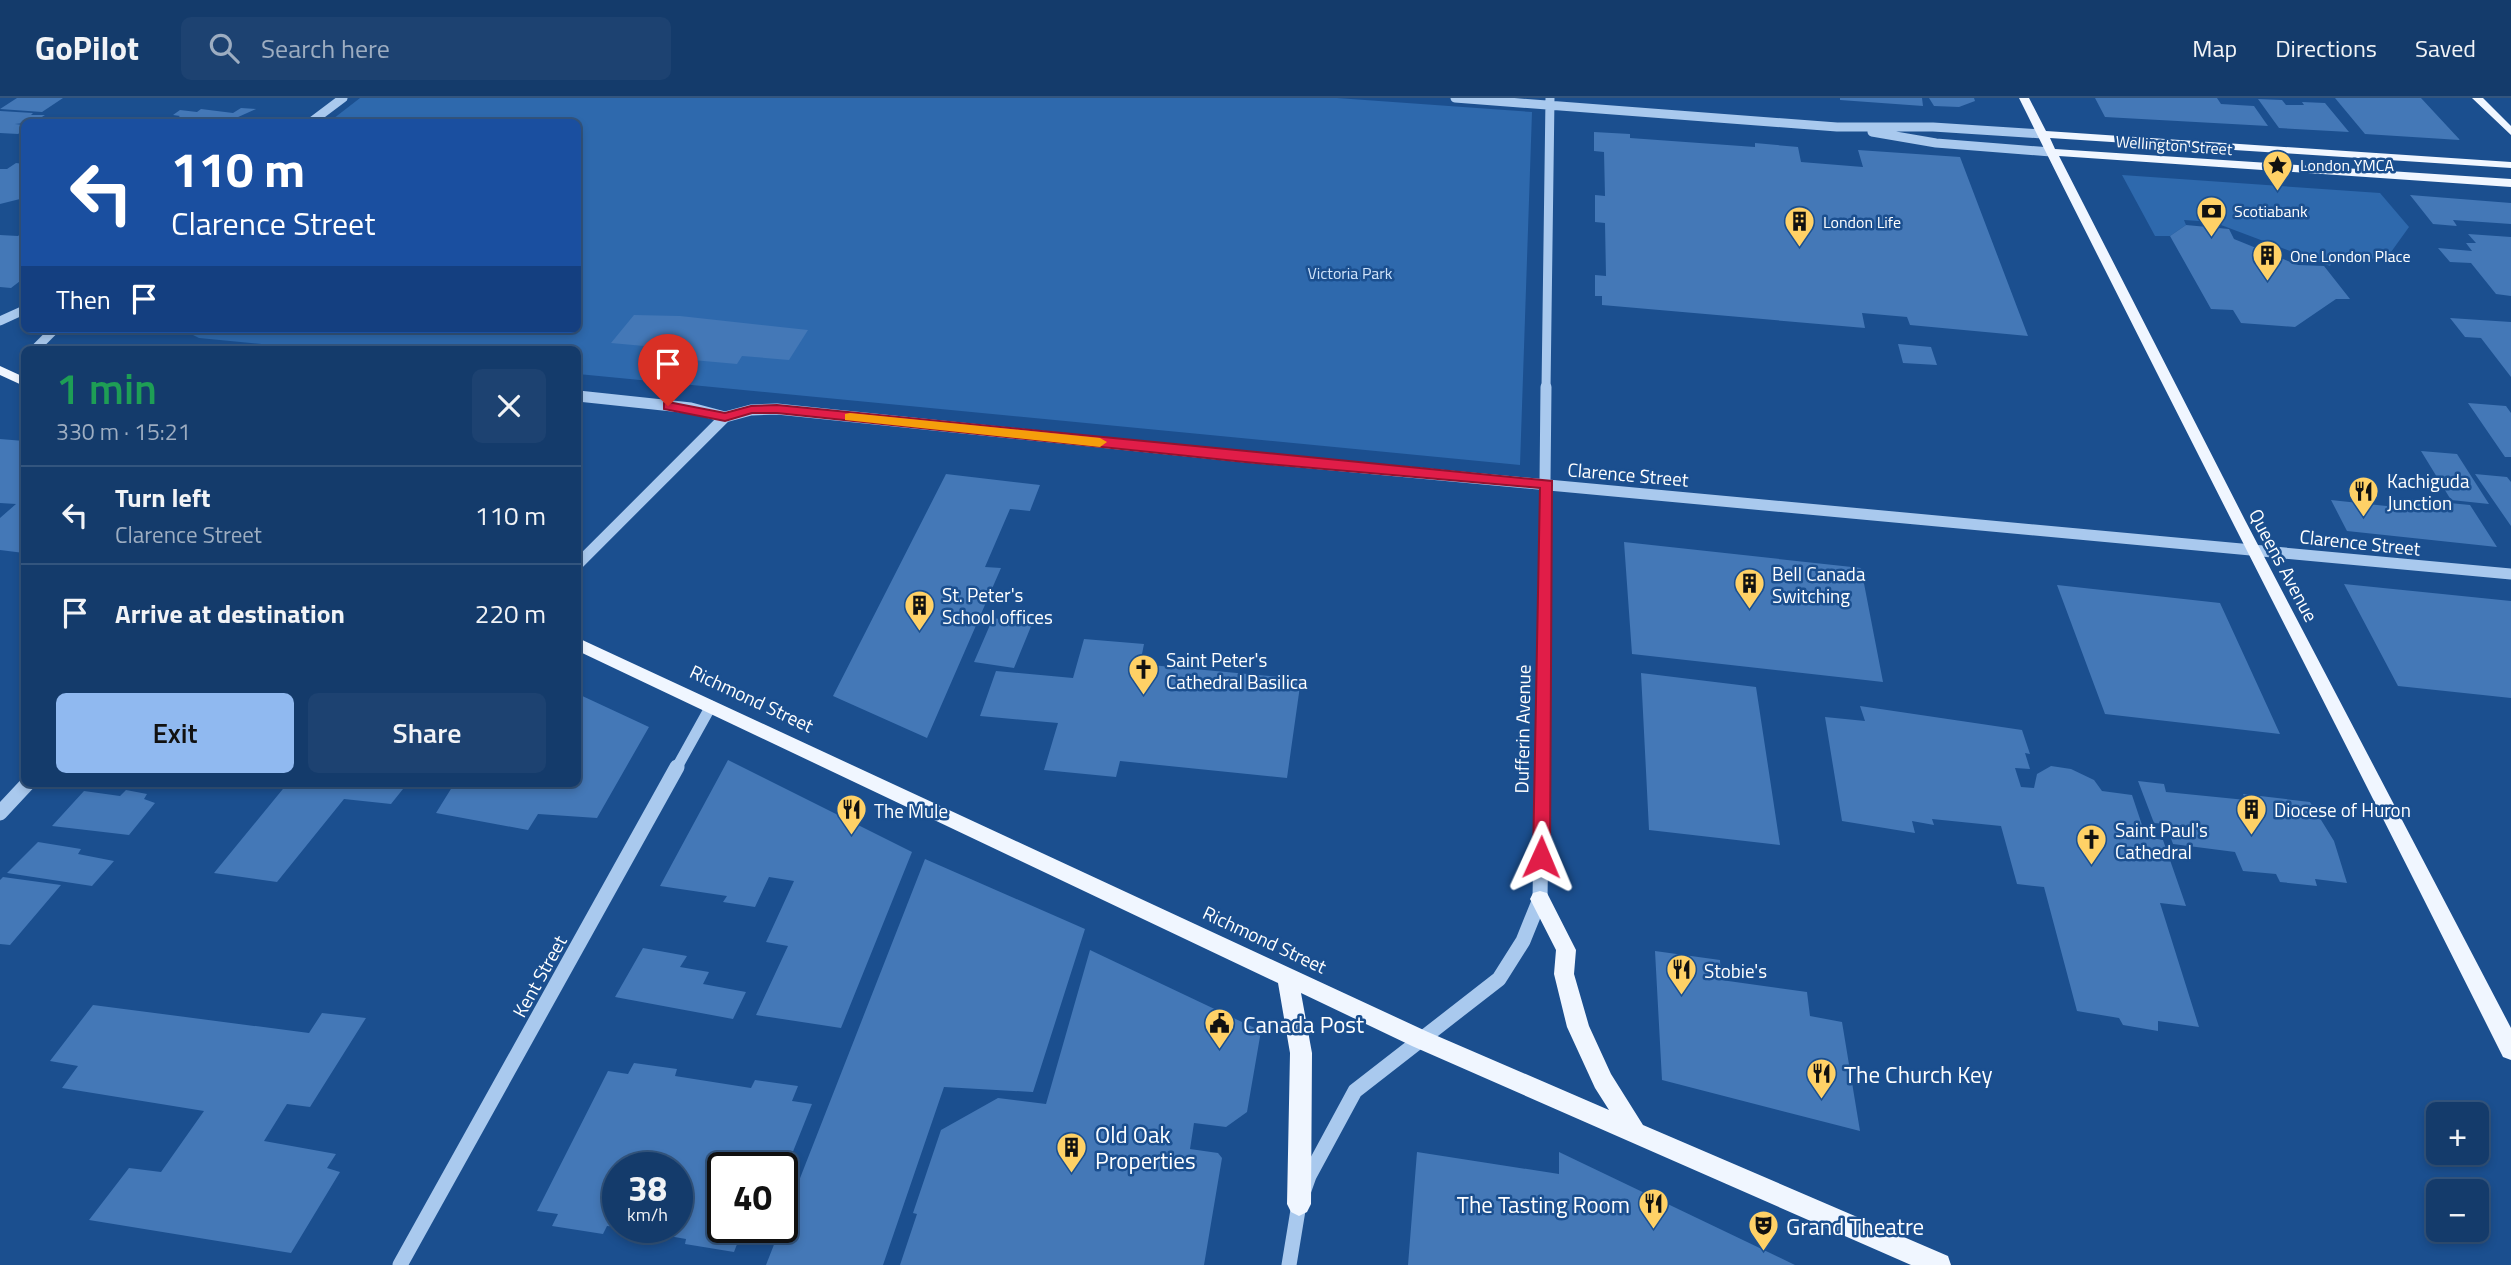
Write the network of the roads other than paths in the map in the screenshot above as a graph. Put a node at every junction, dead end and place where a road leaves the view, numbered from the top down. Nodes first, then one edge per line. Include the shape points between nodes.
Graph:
1 (343, 98) edge
2 (1455, 98) edge
3 (2024, 98) edge
4 (2477, 98) edge
5 (1550, 101) edge
6 (315, 119) edge
7 (1837, 127) junction
8 (2511, 132) edge
9 (2042, 134) junction
10 (2051, 152) junction
11 (2511, 165) edge
12 (2511, 183) edge
13 (21, 311) edge
14 (0, 321) edge
15 (51, 333) edge
16 (38, 346) edge
17 (0, 370) edge
18 (21, 380) edge
19 (581, 396) edge
20 (725, 417) junction
21 (1547, 484) junction
22 (2252, 550) junction
23 (581, 561) edge
24 (2511, 574) edge
25 (581, 645) edge
26 (711, 706) junction
27 (24, 787) edge
28 (0, 813) edge
29 (1540, 899) junction
30 (1288, 977) junction
31 (1420, 1039) junction
32 (2511, 1050) edge
33 (1636, 1134) junction
34 (1299, 1204) junction
35 (400, 1265) edge
36 (1289, 1265) edge
37 (1939, 1265) edge

1 - 6 street
2 - 5 street, Wellington Street
3 - 9 main road, Queens Avenue
4 - 8 main road
5 - 7 street, Wellington Street
5 - 21 street, Dufferin Avenue
7 - 9 street, Wellington Street
7 - 10 street, Wellington Street via 1936,143
9 - 10 main road, Queens Avenue
9 - 11 main road, Wellington Street
10 - 12 main road, Wellington Street
10 - 22 main road, Queens Avenue
13 - 14 street
15 - 16 street
17 - 18 main road
19 - 20 street, Clarence Street via 691,408
20 - 21 street, Clarence Street via 777,409
20 - 23 street
21 - 22 street, Clarence Street
21 - 29 street, Dufferin Avenue
22 - 24 street, Clarence Street
22 - 32 main road, Queens Avenue
25 - 26 main road, Richmond Street
26 - 30 main road, Richmond Street
26 - 35 street, Kent Street
27 - 28 street
29 - 31 street, Dufferin Avenue via 1499,979
29 - 33 main road via 1566,950 1564,974 1578,1027 1603,1081
30 - 31 main road, Richmond Street
30 - 34 main road via 1301,1054
31 - 33 main road, Richmond Street
31 - 34 street, Dufferin Avenue via 1354,1091 1320,1152
33 - 37 main road, Richmond Street
34 - 36 street, Dufferin Avenue

